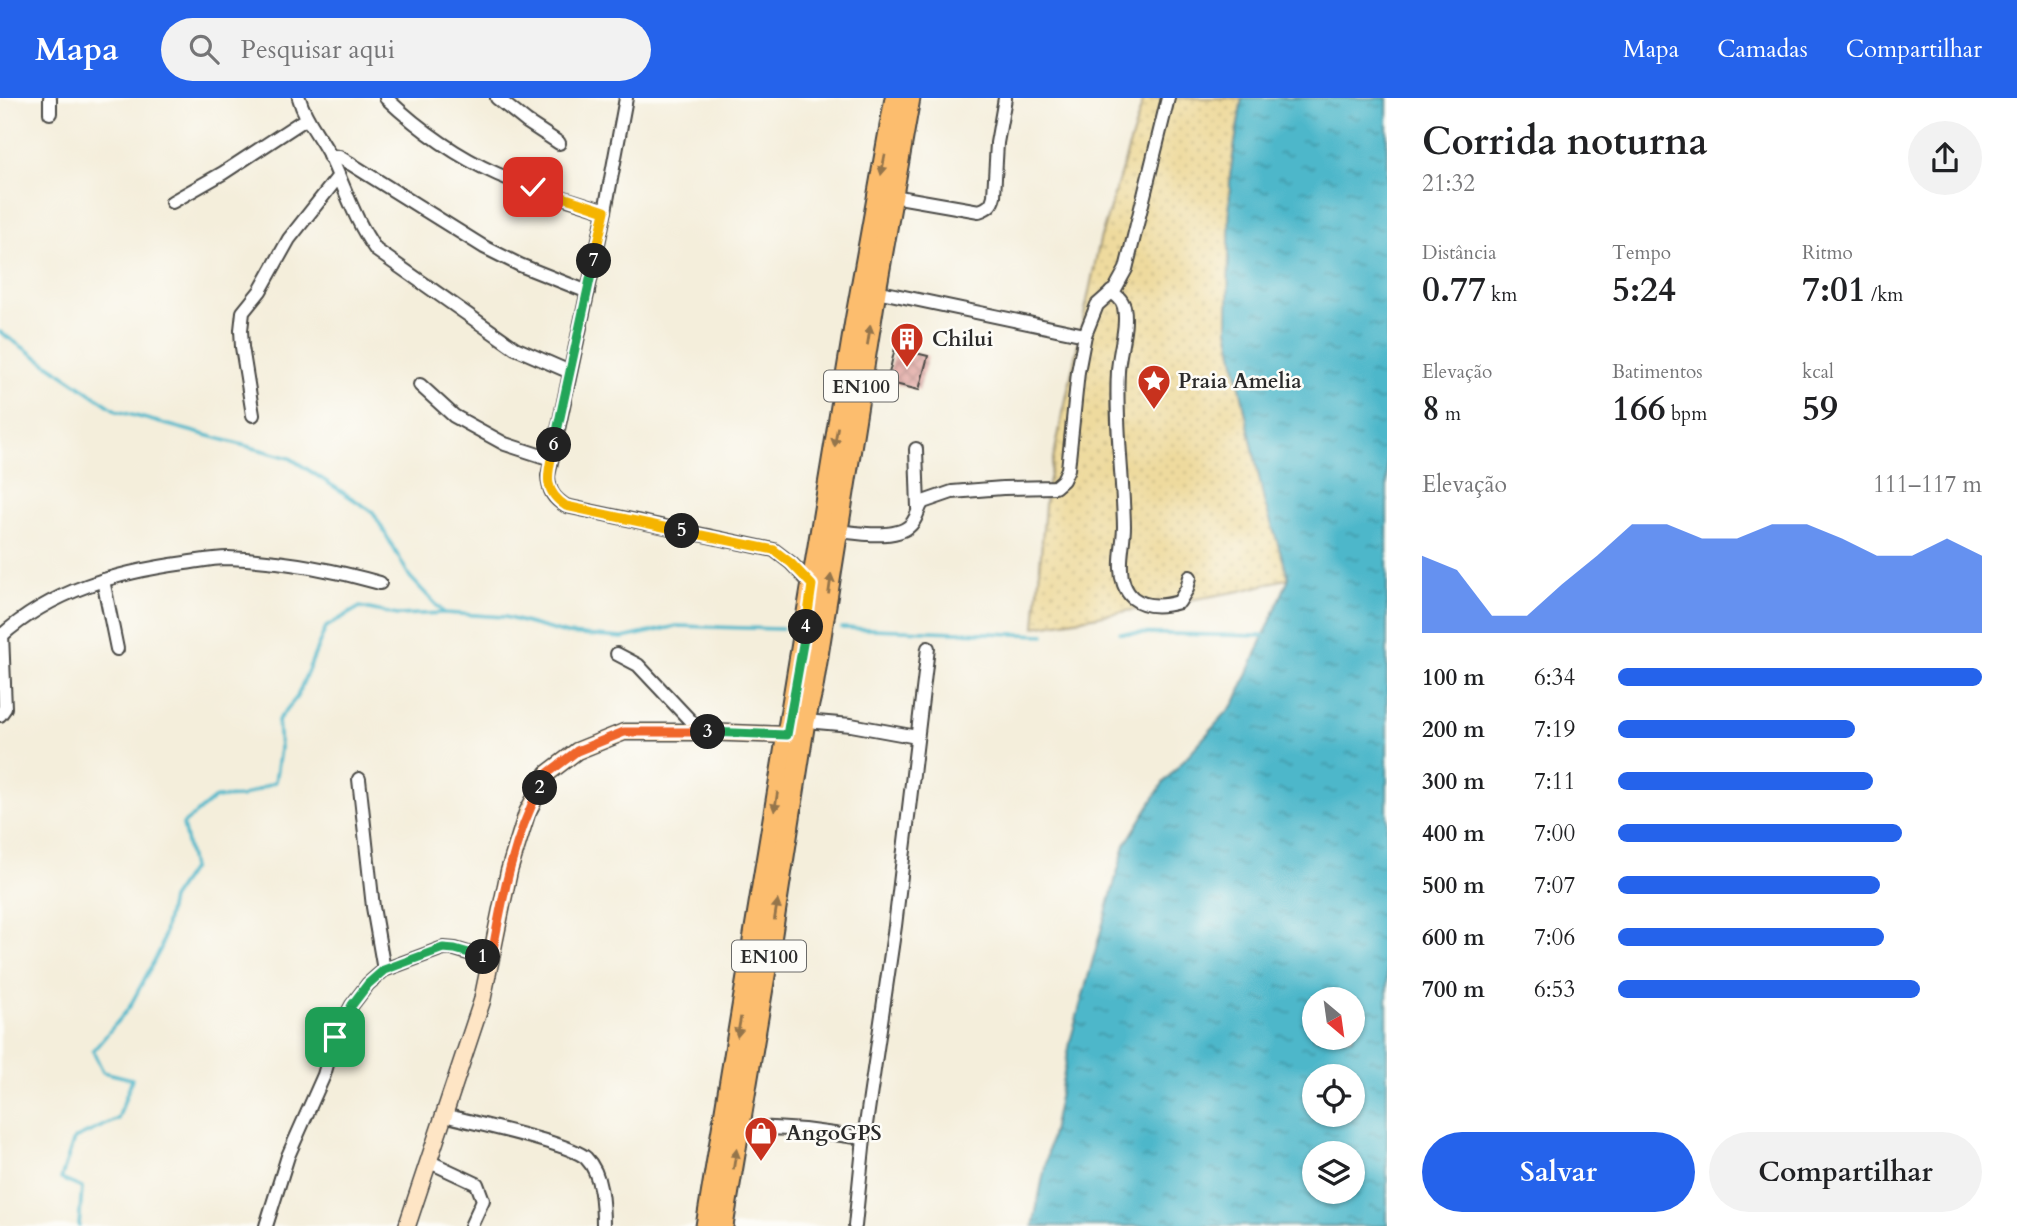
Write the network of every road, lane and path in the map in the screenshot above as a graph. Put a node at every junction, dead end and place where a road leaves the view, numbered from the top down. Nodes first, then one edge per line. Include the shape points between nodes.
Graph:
1 (50, 98) edge
2 (299, 98) edge
3 (386, 98) edge
4 (497, 98) edge
5 (626, 98) edge
6 (895, 98) edge
7 (910, 98) edge
8 (1005, 98) edge
9 (1168, 98) edge
10 (50, 113) dead end
11 (307, 118) junction
12 (559, 143) dead end
13 (329, 156) junction
14 (338, 177) junction
15 (893, 196) junction
16 (172, 202) dead end
17 (605, 211) junction
18 (876, 291) junction
19 (588, 292) junction
20 (1111, 292) junction
21 (1085, 335) junction
22 (570, 372) junction
23 (420, 385) dead end
24 (253, 415) dead end
25 (916, 449) dead end
26 (551, 459) junction
27 (918, 508) junction
28 (838, 531) junction
29 (1190, 577) dead end
30 (103, 580) junction
31 (380, 583) dead end
32 (812, 585) junction
33 (1, 636) edge
34 (928, 648) dead end
35 (117, 649) dead end
36 (617, 654) dead end
37 (809, 678) junction
38 (0, 715) edge
39 (805, 721) junction
40 (701, 732) junction
41 (787, 735) junction
42 (917, 737) junction
43 (359, 779) dead end
44 (491, 960) junction
45 (384, 970) junction
46 (445, 1115) junction
47 (740, 1126) junction
48 (864, 1138) junction
49 (430, 1162) junction
50 (266, 1226) edge
51 (407, 1226) edge
52 (471, 1226) edge
53 (603, 1226) edge
54 (706, 1226) edge
55 (723, 1226) edge
56 (855, 1226) edge

1 - 10 street
2 - 11 street
3 - 17 street via 447,147 497,174
4 - 12 street
5 - 17 street
6 -> 32 main road, EN100
7 - 15 main road, EN100
8 - 15 street via 995,196 987,208 979,211
9 - 20 street via 1130,257
11 - 13 street
11 - 16 street
13 - 14 street
13 - 19 street via 351,164 484,247
14 - 22 street via 376,250 515,348
14 - 24 street via 289,239 243,312 242,347
15 - 18 main road, EN100
17 - 19 street
18 - 21 street
28 -> 18 main road, EN100
19 - 22 street
20 - 21 street via 1097,305
20 - 29 street via 1124,305 1117,410 1123,583 1132,597 1143,603 1168,605 1179,601
21 - 27 street via 1063,480 1055,486 952,492
22 - 26 street
23 - 26 street via 454,416 505,444
25 - 27 street
26 - 32 street via 549,487 555,499 566,506 774,550
27 - 28 street via 913,523 893,533
37 -> 28 main road, EN100
30 - 31 street via 225,558 318,568
30 - 33 street via 41,606
30 - 35 street
32 - 37 main road, EN100
33 - 38 street via 5,708
34 - 42 street
36 - 40 street via 638,665
37 - 39 main road, EN100
37 - 41 main road, EN100
39 - 42 street via 851,724
47 -> 39 main road, EN100
40 - 41 street
40 - 44 street via 624,732 577,751 548,773 527,813 509,871
41 -> 54 main road, EN100
42 - 48 street
43 - 45 street
44 - 45 street via 443,948
44 - 46 street
45 - 50 street via 352,1005 335,1037
46 - 49 street
46 - 53 street via 575,1150 593,1166 603,1201
47 - 48 street
55 -> 47 main road, EN100
48 - 56 street
49 - 51 street
49 - 52 street via 477,1184 483,1200

